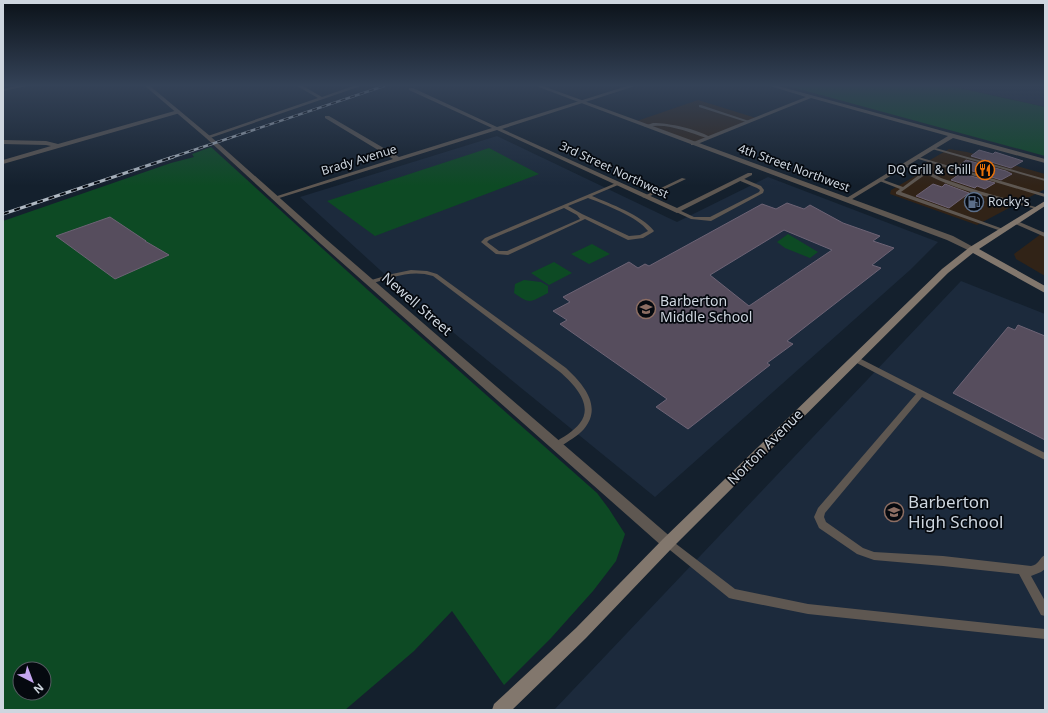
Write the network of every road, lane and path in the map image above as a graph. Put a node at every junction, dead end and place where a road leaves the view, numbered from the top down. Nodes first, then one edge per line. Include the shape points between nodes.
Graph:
1 (152, 119) edge
2 (187, 119) edge
3 (259, 119) edge
4 (331, 119) edge
5 (476, 119) edge
6 (528, 119) edge
7 (628, 119) edge
8 (742, 119) edge
9 (752, 119) edge
10 (891, 119) edge
11 (747, 121) junction
12 (646, 126) junction
13 (497, 129) junction
14 (952, 136) junction
15 (208, 137) junction
16 (708, 138) junction
17 (3, 142) edge
18 (693, 144) junction
19 (58, 146) junction
20 (933, 148) junction
21 (917, 157) junction
22 (398, 159) junction
23 (1045, 161) edge
24 (3, 162) edge
25 (904, 165) junction
26 (926, 172) junction
27 (750, 174) dead end
28 (684, 179) dead end
29 (740, 179) junction
30 (879, 180) junction
31 (1045, 180) edge
32 (616, 184) junction
33 (902, 188) junction
34 (588, 196) junction
35 (1045, 196) edge
36 (644, 197) junction
37 (274, 198) junction
38 (847, 200) junction
39 (1045, 203) edge
40 (563, 206) junction
41 (1037, 208) junction
42 (677, 211) junction
43 (582, 216) junction
44 (1015, 222) junction
45 (1003, 230) junction
46 (1045, 235) edge
47 (973, 250) junction
48 (370, 282) junction
49 (1045, 290) edge
50 (855, 359) junction
51 (921, 393) junction
52 (557, 445) junction
53 (1045, 457) edge
54 (668, 543) junction
55 (1045, 560) edge
56 (1022, 570) junction
57 (1045, 611) edge
58 (1045, 634) edge
59 (500, 710) edge

1 - 19 street
2 - 15 street, Newell Street
3 - 15 street
4 - 22 street
5 - 13 street, 3rd Street Northwest
6 - 13 street, Brady Avenue
7 - 12 street, 4th Street Northwest
8 - 11 lane
9 - 11 street
10 - 14 street
11 - 16 street
12 - 16 lane via 666,125
12 - 18 street, 4th Street Northwest
13 - 22 street, Brady Avenue
13 - 32 street, 3rd Street Northwest
14 - 20 street
14 - 23 street
15 - 37 street, Newell Street
16 - 18 street
17 - 19 street via 46,143
18 - 38 street, 4th Street Northwest
19 - 24 street
20 - 21 street
20 - 31 lane
21 - 25 street
21 - 35 lane
22 - 37 street, Brady Avenue
25 - 26 lane
25 - 30 street
26 - 33 lane
26 - 41 lane via 958,186
27 - 29 street
28 - 36 lane
29 - 42 street
29 - 42 lane via 759,187 761,193 711,219 693,218
30 - 33 lane
30 - 38 street
32 - 34 lane
32 - 36 street, 3rd Street Northwest
33 - 45 lane via 898,193 906,197
34 - 40 lane
34 - 43 lane via 646,224 651,232 641,237 628,238
36 - 42 street, 3rd Street Northwest
37 - 48 street, Newell Street
38 - 47 street, 4th Street Northwest via 950,238
39 - 41 main road, Norton Avenue
40 - 43 lane
40 - 43 lane via 484,242 498,253 508,254 578,223 583,219
41 - 44 main road, Norton Avenue
44 - 45 main road, Norton Avenue
44 - 46 lane
45 - 47 main road, Norton Avenue
47 - 49 main road
47 - 50 main road, Norton Avenue via 945,271
48 - 52 street, Newell Street
48 - 52 lane via 410,271 425,271 435,275 563,370 586,396 588,407 583,426
50 - 51 lane
50 - 54 main road, Norton Avenue
51 - 53 lane
51 - 56 lane via 821,511 819,517 822,525 860,551 874,556
52 - 54 street, Newell Street
54 - 58 lane via 733,594 808,609
54 - 59 main road, Norton Avenue via 581,633
55 - 56 lane via 1038,570
56 - 57 lane

